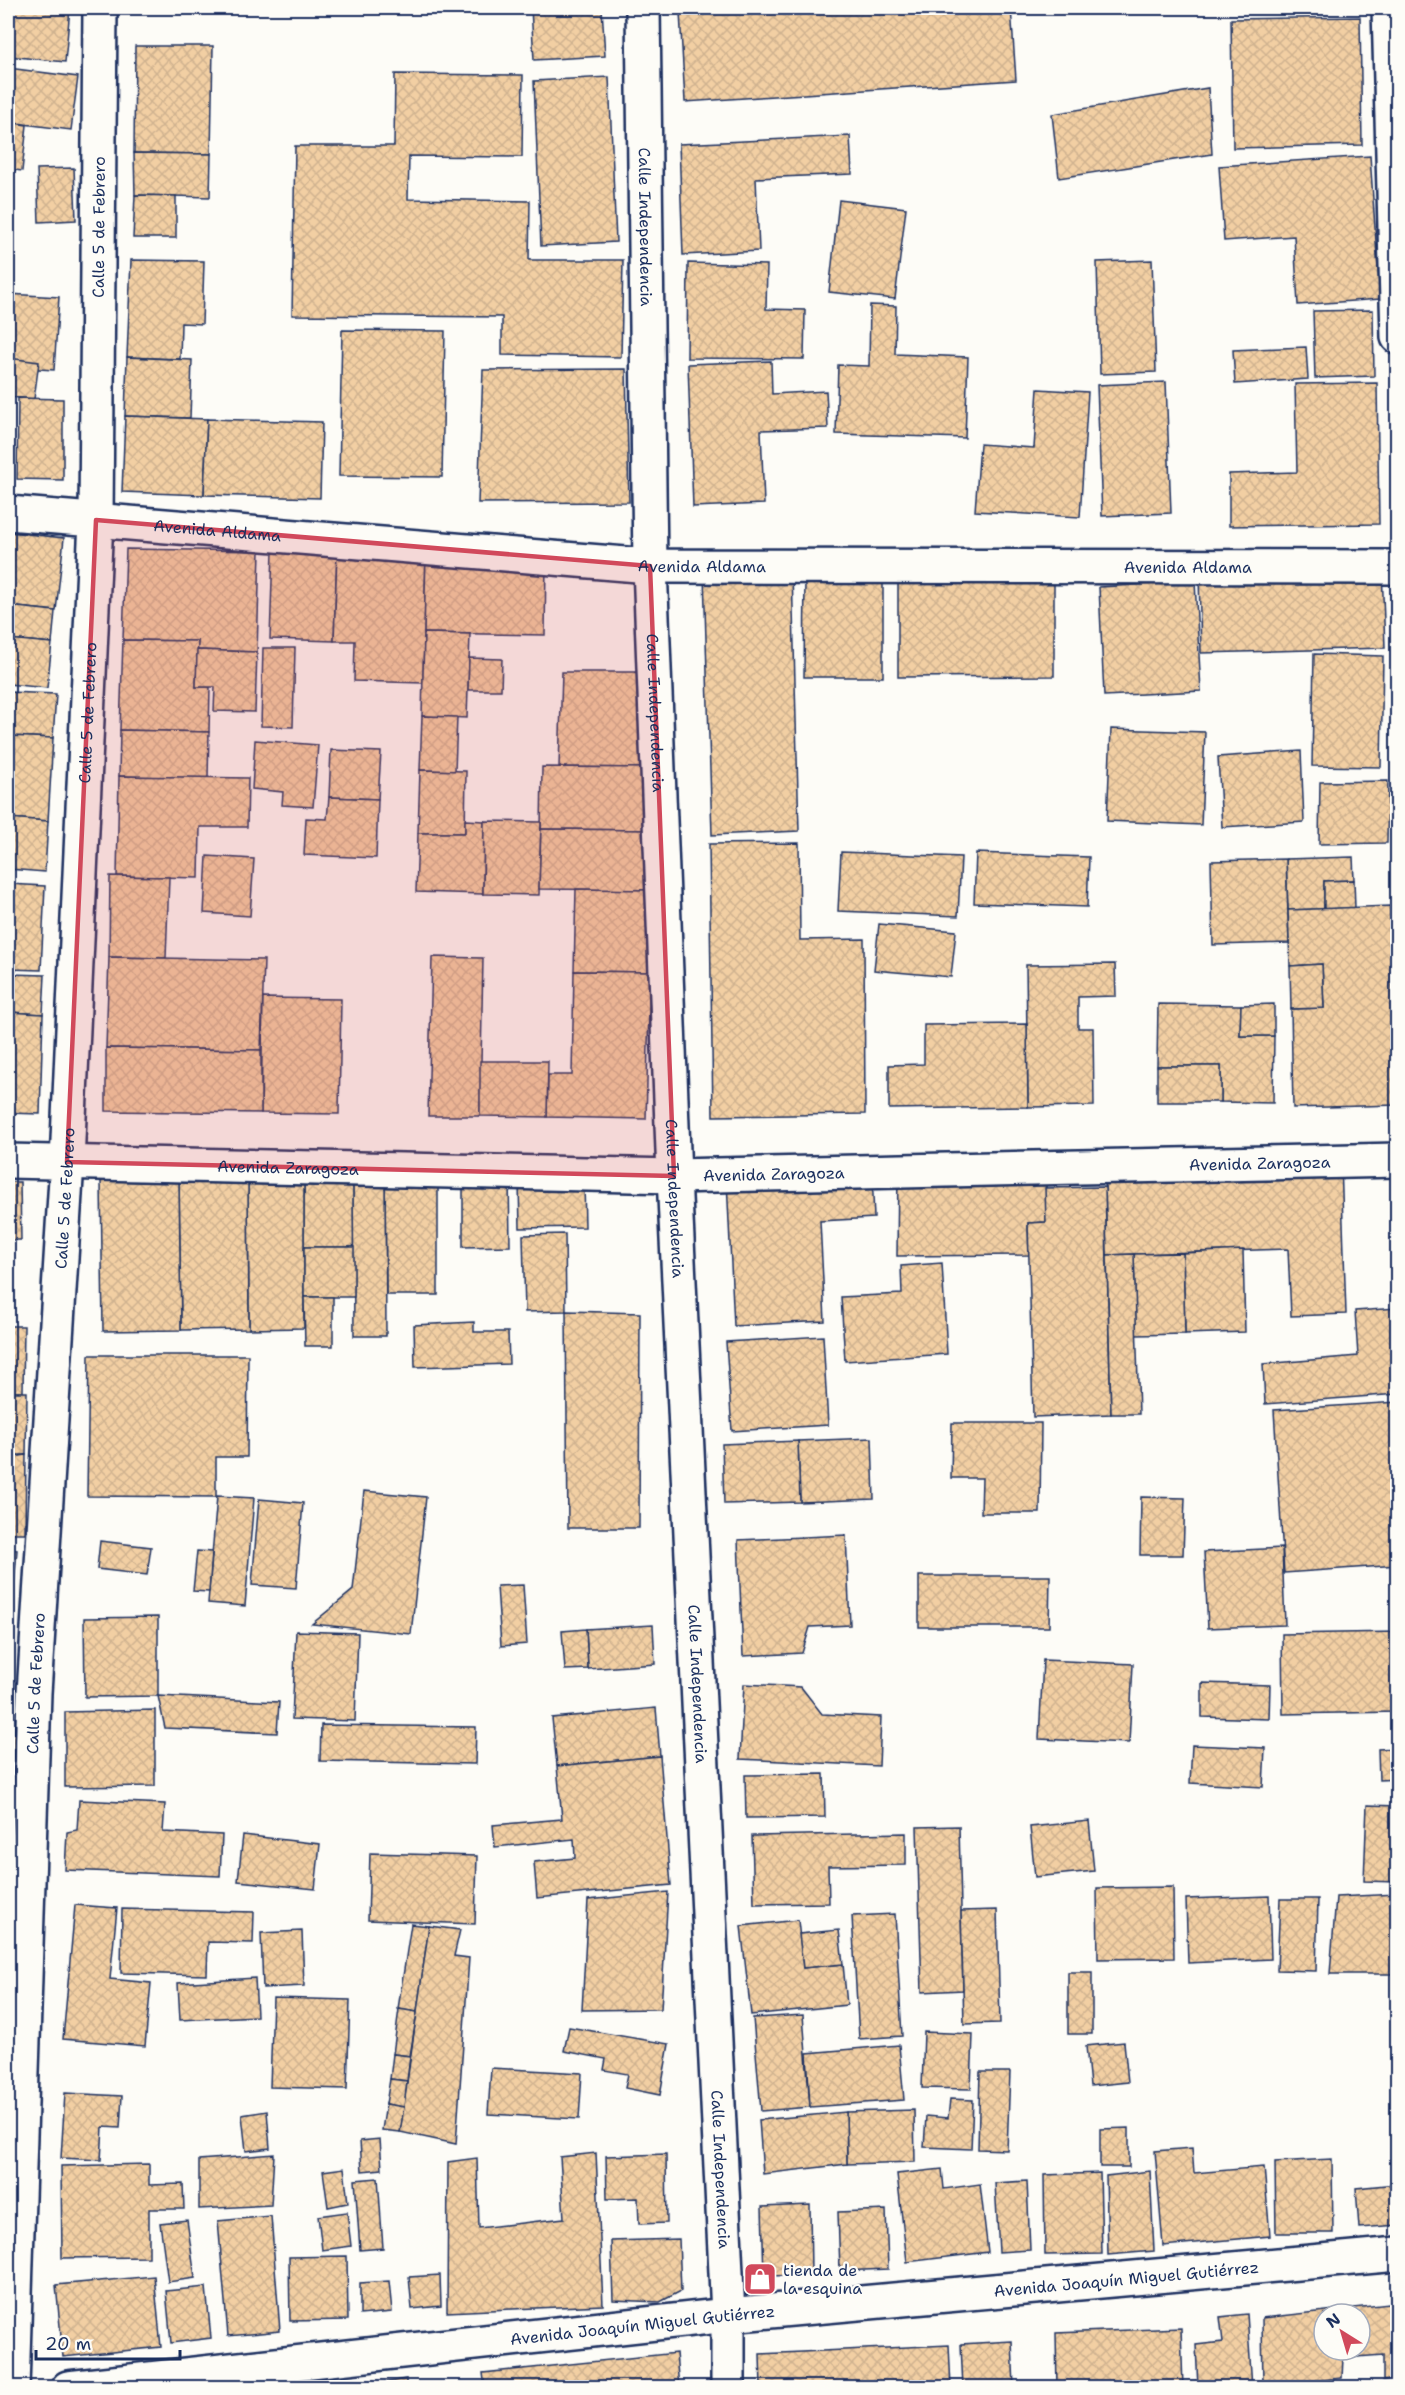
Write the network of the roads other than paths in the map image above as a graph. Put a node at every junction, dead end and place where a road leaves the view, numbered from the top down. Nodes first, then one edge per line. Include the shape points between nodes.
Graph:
1 (99, 8) edge
2 (643, 8) edge
3 (1389, 8) edge
4 (1398, 337) edge
5 (8, 513) edge
6 (96, 520) junction
7 (650, 566) junction
8 (1398, 567) edge
9 (1398, 1160) edge
10 (8, 1161) edge
11 (67, 1162) junction
12 (674, 1176) junction
13 (1398, 2254) edge
14 (728, 2314) junction
15 (12, 2388) edge
16 (68, 2388) edge
17 (728, 2388) edge

1 - 6 street, Calle 5 de Febrero
2 - 7 street, Calle Independencia
3 - 4 street
5 - 6 street, Avenida Aldama
6 - 7 street, Avenida Aldama
6 - 11 street, Calle 5 de Febrero
7 - 8 street, Avenida Aldama
7 - 12 street, Calle Independencia
9 - 12 street, Avenida Zaragoza
10 - 11 street, Avenida Zaragoza
11 - 12 street, Avenida Zaragoza
11 - 15 street, Calle 5 de Febrero via 34,1693
12 - 14 street, Calle Independencia
13 - 14 street, Avenida Joaquín Miguel Gutiérrez
14 - 16 street, Avenida Joaquín Miguel Gutiérrez
14 - 17 street, Calle Independencia

